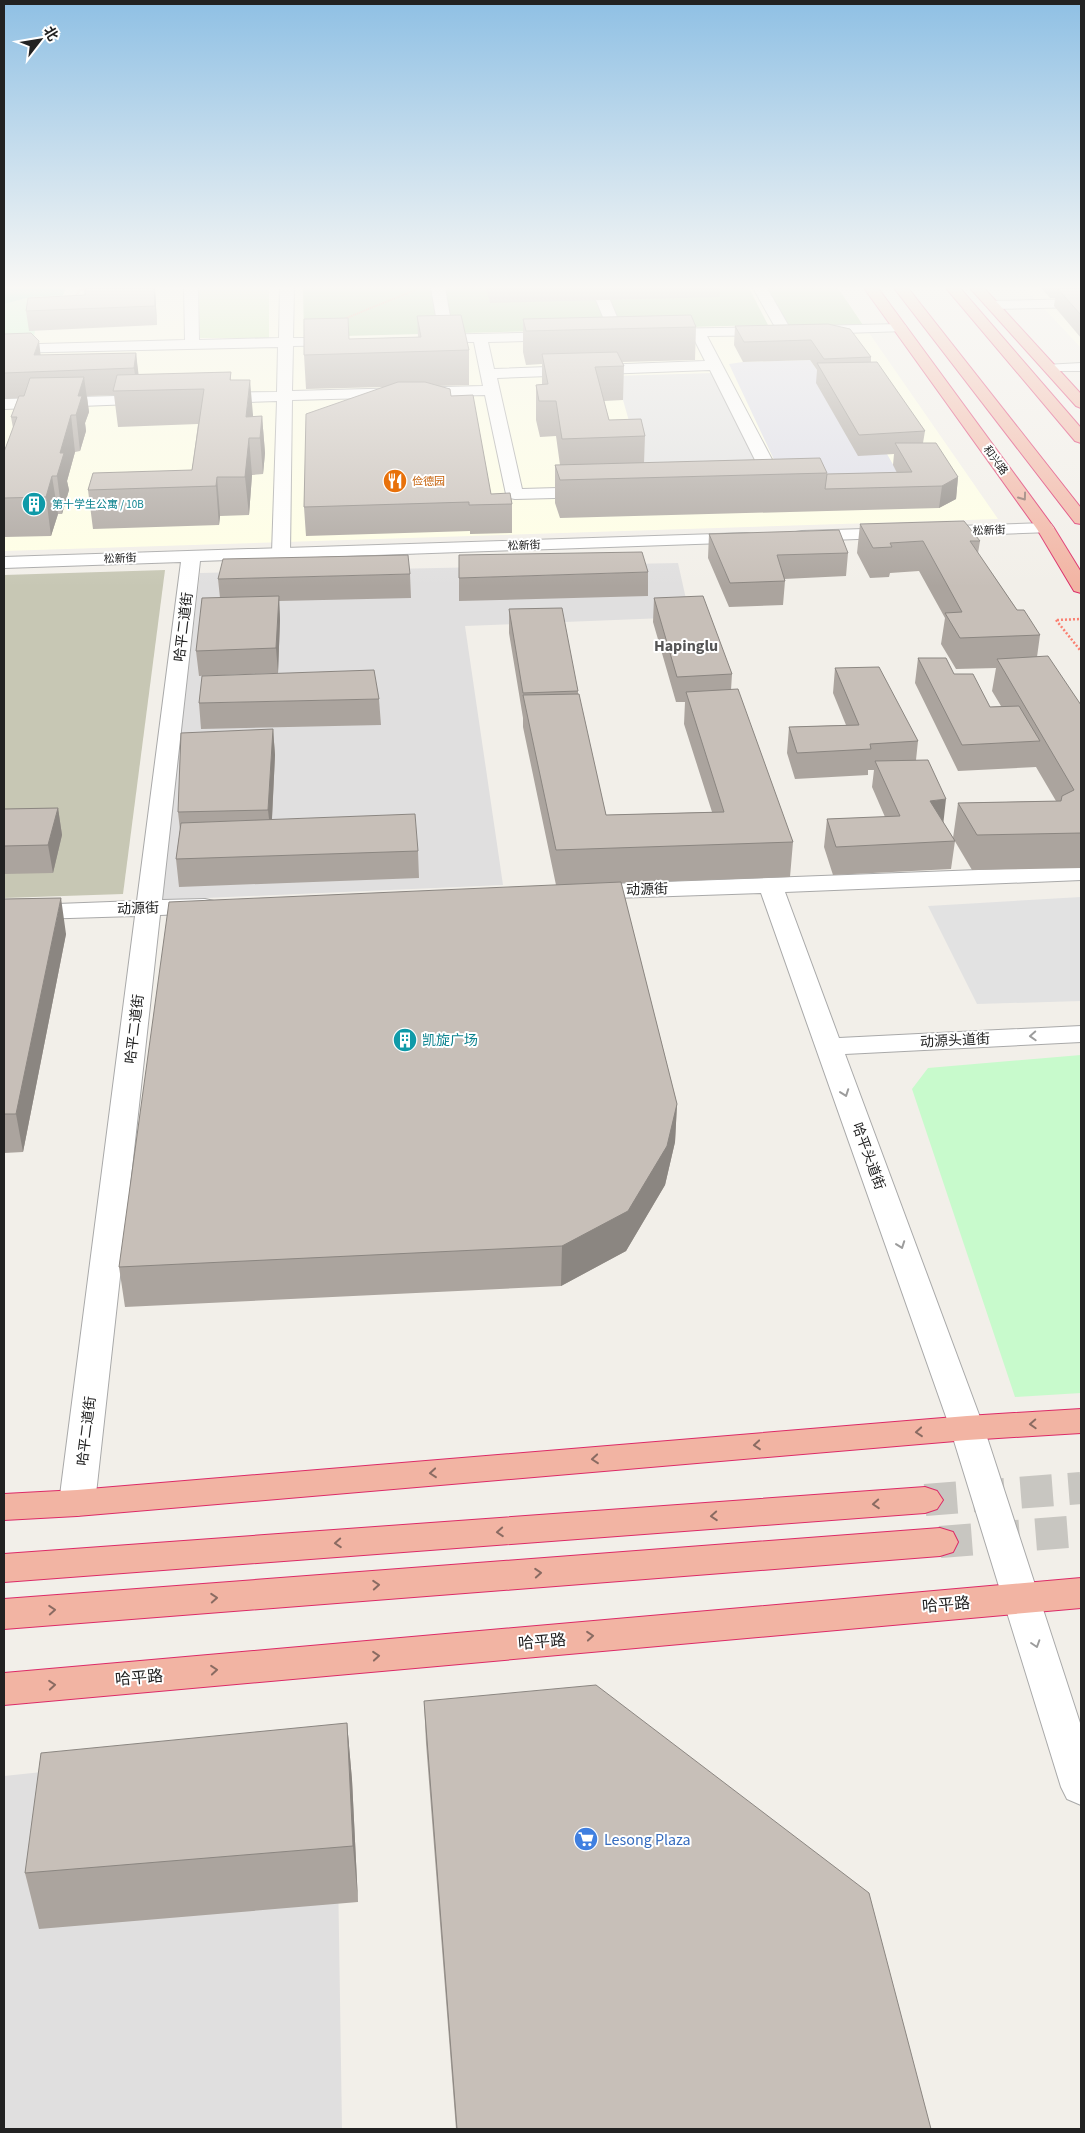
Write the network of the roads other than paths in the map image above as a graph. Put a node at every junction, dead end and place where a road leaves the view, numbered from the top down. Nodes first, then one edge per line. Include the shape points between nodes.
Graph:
1 (284, 388) edge
2 (727, 388) edge
3 (943, 388) edge
4 (979, 388) edge
5 (1038, 388) edge
6 (1067, 388) edge
7 (492, 390) joint
8 (284, 396) junction
9 (197, 398) edge
10 (168, 399) edge
11 (1081, 403) edge
12 (4, 404) edge
13 (1081, 438) edge
14 (758, 488) edge
15 (612, 492) edge
16 (1081, 519) edge
17 (1040, 522) junction
18 (767, 537) edge
19 (787, 537) edge
20 (281, 553) junction
21 (191, 556) junction
22 (1081, 560) edge
23 (4, 562) edge
24 (1081, 587) edge
25 (1081, 873) edge
26 (770, 885) junction
27 (563, 892) edge
28 (228, 905) edge
29 (149, 908) junction
30 (4, 914) edge
31 (1081, 1034) edge
32 (829, 1047) junction
33 (1081, 1421) edge
34 (967, 1428) junction
35 (925, 1500) tunnel mouth
36 (77, 1503) junction
37 (4, 1507) edge
38 (940, 1542) tunnel mouth
39 (4, 1568) edge
40 (1081, 1593) edge
41 (1021, 1598) junction
42 (4, 1614) edge
43 (4, 1689) edge
44 (1081, 1787) edge

1 - 8 street
2 - 14 street via 778,488
3 -> 17 highway, 和兴路
4 - 16 highway
5 - 13 highway
6 - 11 highway
7 - 8 street
7 - 15 street via 515,494
8 - 9 street
8 - 20 street
10 - 12 street
17 - 19 street, 松新街
17 - 22 highway
17 - 24 highway, 和兴路
18 - 20 street, 松新街
20 - 21 street, 松新街
21 - 23 street, 松新街
21 - 29 street, 哈平二道街
25 - 26 street, 动源街
26 - 27 street, 动源街
26 - 32 street, 哈平头道街
28 - 29 street, 动源街
29 - 30 street, 动源街
29 - 36 street, 哈平二道街
31 -> 32 street, 动源头道街
32 -> 34 street, 哈平头道街
33 -> 34 highway
34 -> 36 highway
34 - 41 street, 哈平头道街
35 -> 39 highway
36 - 37 highway
42 -> 38 highway
40 - 41 highway, 哈平路
43 -> 41 highway, 哈平路
41 -> 44 street, 哈平头道街

